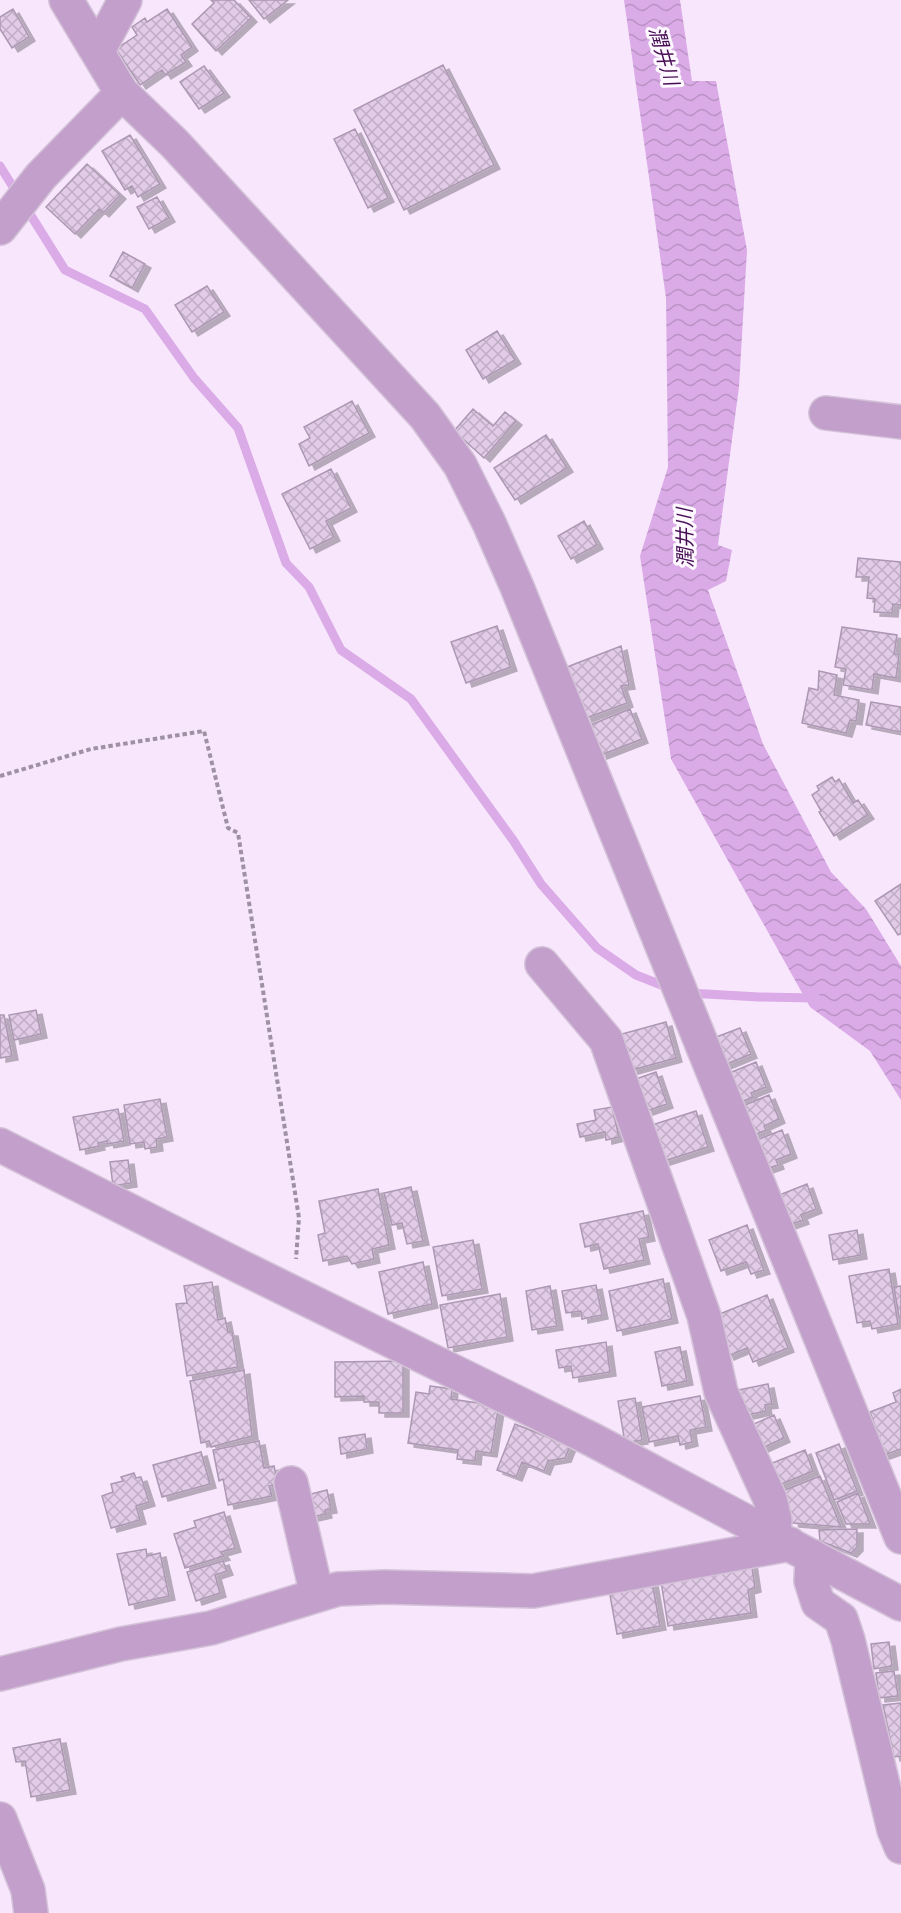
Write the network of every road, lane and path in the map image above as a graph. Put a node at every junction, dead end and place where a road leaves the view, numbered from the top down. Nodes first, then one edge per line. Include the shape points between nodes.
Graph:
1 (66, 0) edge
2 (125, 0) edge
3 (98, 51) junction
4 (122, 93) junction
5 (0, 228) edge
6 (826, 413) dead end
7 (901, 422) edge
8 (0, 776) edge
9 (542, 964) dead end
10 (0, 1145) edge
11 (294, 1293) junction
12 (291, 1483) dead end
13 (901, 1537) edge
14 (792, 1546) junction
15 (317, 1595) junction
16 (901, 1604) edge
17 (0, 1674) edge
18 (0, 1819) edge
19 (901, 1847) edge
20 (31, 1913) edge

1 - 3 street
2 - 3 street
3 - 4 street
4 - 5 street via 40,176
4 - 13 street via 175,144 425,416 460,465 517,587
6 - 7 street
8 - 11 path via 91,749 204,731 228,828 238,833 299,1218
9 - 14 street via 606,1040 704,1316 722,1392 776,1520
10 - 11 street
11 - 14 street via 593,1440
12 - 15 street
14 - 15 street via 532,1591 385,1587 338,1588
14 - 16 street
14 - 19 street via 818,1603 841,1619
15 - 17 street via 211,1628 121,1644
18 - 20 street via 28,1890

